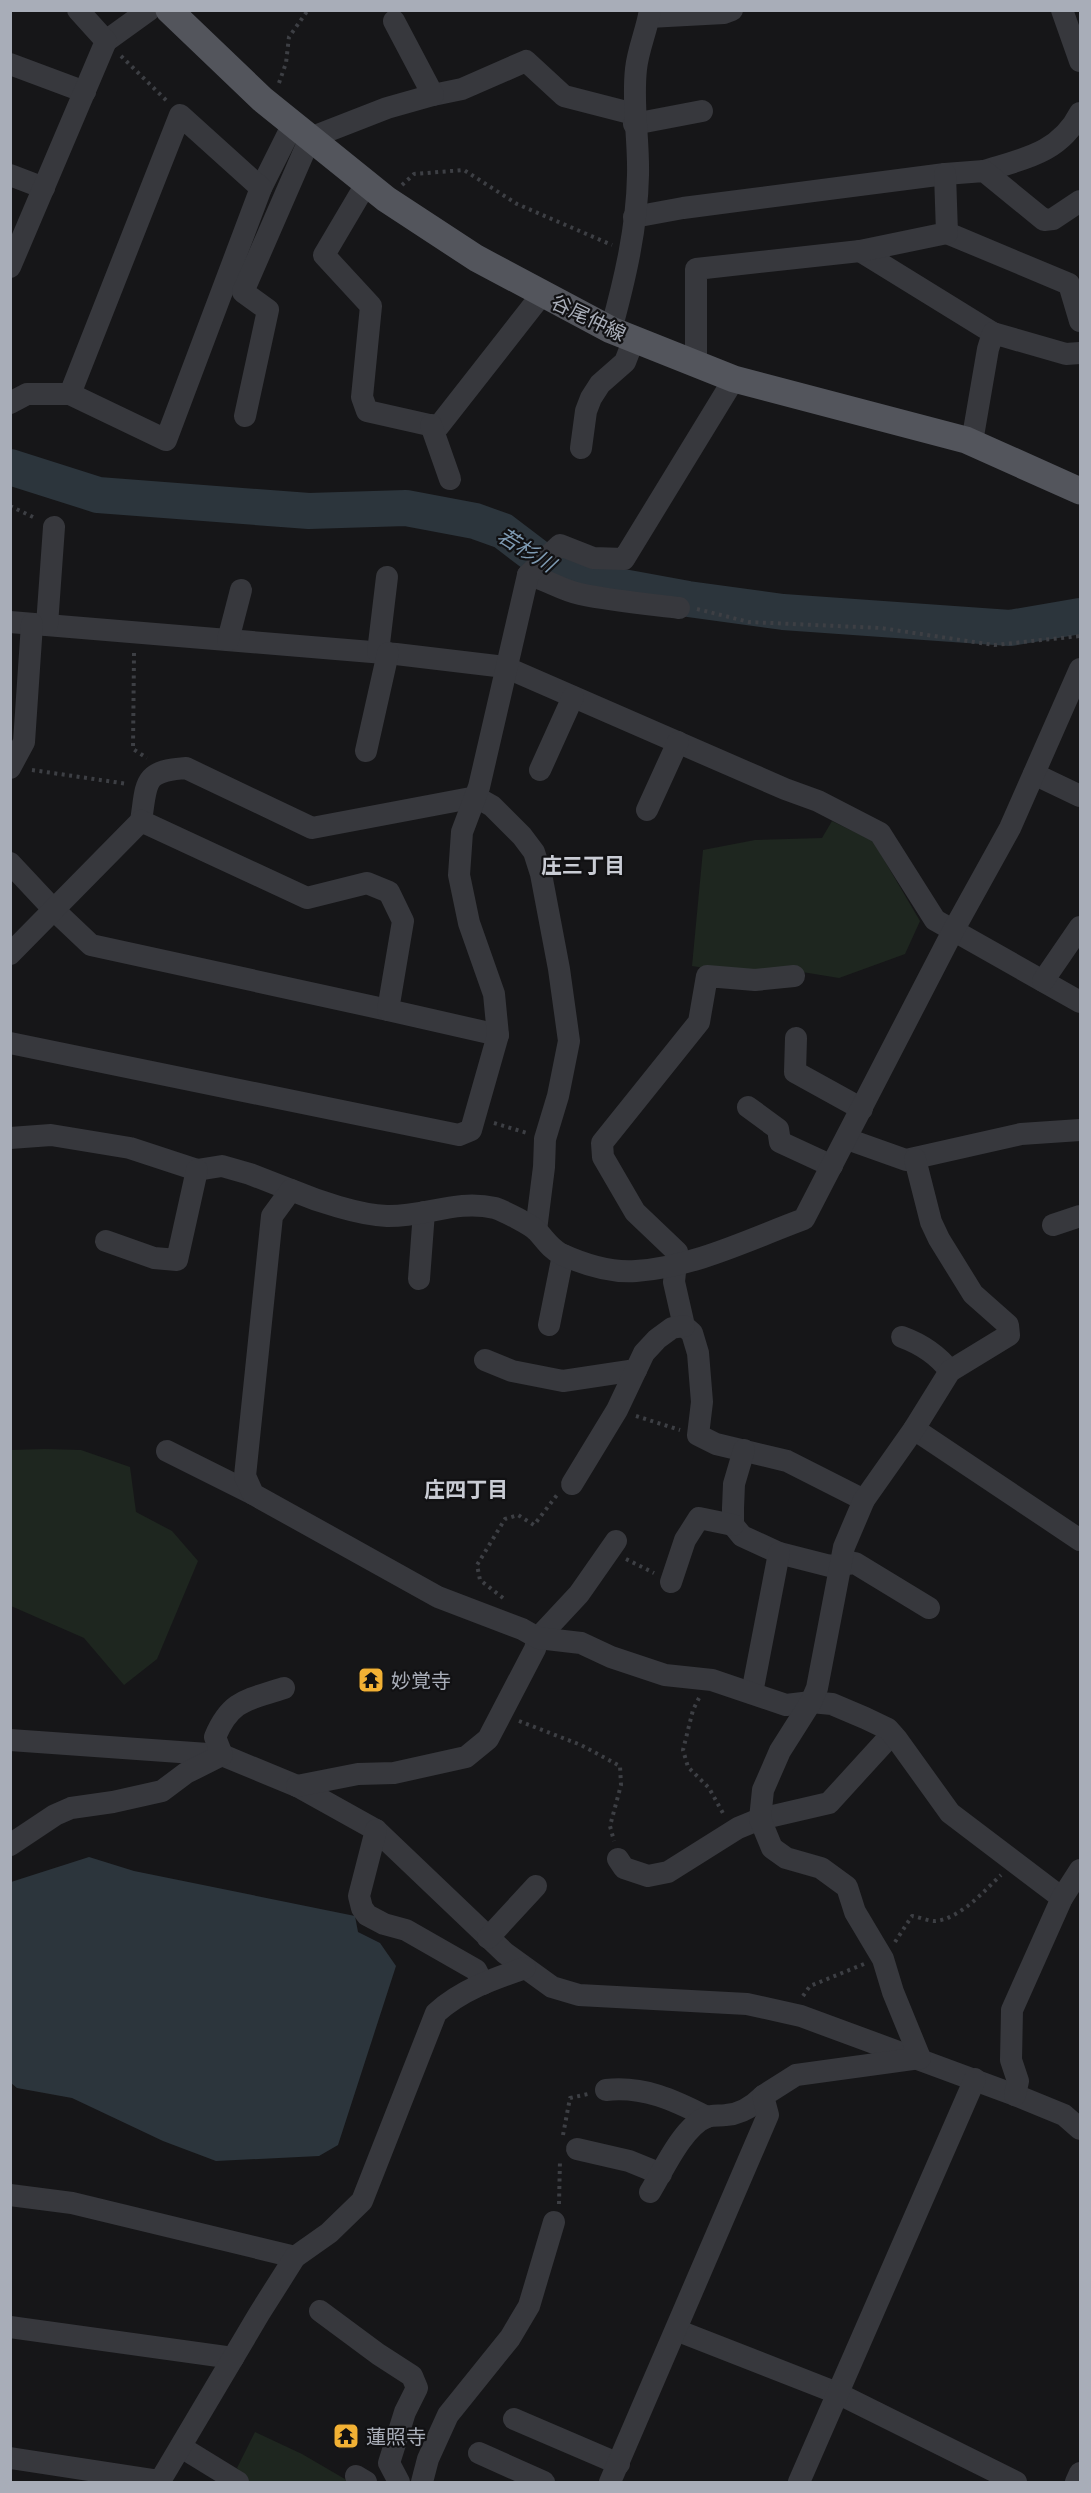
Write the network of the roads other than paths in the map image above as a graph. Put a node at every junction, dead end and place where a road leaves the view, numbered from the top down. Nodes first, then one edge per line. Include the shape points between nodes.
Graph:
1 (78, 10) edge
2 (149, 10) edge
3 (169, 10) edge
4 (732, 10) edge
5 (1066, 12) edge
6 (650, 14) edge
7 (394, 21) dead end
8 (106, 41) junction
9 (1080, 61) edge
10 (10, 63) edge
11 (85, 92) junction
12 (433, 95) junction
13 (702, 111) dead end
14 (1080, 113) edge
15 (634, 119) junction
16 (301, 131) junction
17 (984, 171) junction
18 (945, 174) junction
19 (10, 175) edge
20 (44, 188) junction
21 (261, 188) junction
22 (376, 191) junction
23 (1080, 201) edge
24 (634, 217) junction
25 (947, 233) junction
26 (860, 250) junction
27 (10, 267) edge
28 (543, 293) junction
29 (1080, 321) edge
30 (993, 333) junction
31 (623, 334) junction
32 (1080, 353) edge
33 (696, 363) junction
34 (734, 379) junction
35 (70, 394) junction
36 (10, 403) edge
37 (245, 416) dead end
38 (431, 425) junction
39 (972, 442) junction
40 (581, 448) dead end
41 (450, 479) dead end
42 (1080, 491) edge
43 (54, 527) road end
44 (528, 575) junction
45 (387, 578) dead end
46 (241, 590) dead end
47 (679, 608) road end
48 (30, 624) edge
49 (228, 640) junction
50 (383, 653) junction
51 (505, 667) junction
52 (1080, 669) edge
53 (573, 697) junction
54 (678, 742) junction
55 (366, 751) dead end
56 (11, 768) edge
57 (540, 771) dead end
58 (1034, 774) junction
59 (1080, 796) edge
60 (476, 797) junction
61 (647, 810) dead end
62 (141, 821) junction
63 (10, 863) edge
64 (54, 910) junction
65 (1080, 927) edge
66 (953, 931) junction
67 (10, 954) edge
68 (794, 976) dead end
69 (1043, 981) junction
70 (1080, 1002) edge
71 (387, 1010) junction
72 (498, 1035) junction
73 (796, 1038) dead end
74 (10, 1043) edge
75 (748, 1107) dead end
76 (862, 1109) junction
77 (1080, 1130) edge
78 (10, 1138) edge
79 (847, 1139) junction
80 (915, 1159) junction
81 (832, 1166) junction
82 (197, 1170) junction
83 (291, 1190) junction
84 (424, 1212) junction
85 (1080, 1216) edge
86 (1053, 1226) dead end
87 (536, 1230) junction
88 (106, 1240) dead end
89 (562, 1255) junction
90 (676, 1265) junction
91 (419, 1279) dead end
92 (549, 1325) dead end
93 (684, 1326) junction
94 (902, 1337) dead end
95 (486, 1360) dead end
96 (636, 1370) junction
97 (950, 1371) junction
98 (914, 1428) junction
99 (744, 1450) junction
100 (167, 1451) dead end
101 (572, 1484) road end
102 (253, 1494) junction
103 (864, 1500) junction
104 (734, 1525) junction
105 (1080, 1540) edge
106 (612, 1546) road end
107 (779, 1553) junction
108 (839, 1564) junction
109 (671, 1582) road end
110 (929, 1608) dead end
111 (530, 1633) junction
112 (284, 1688) dead end
113 (752, 1693) junction
114 (812, 1702) junction
115 (892, 1734) junction
116 (10, 1740) edge
117 (222, 1755) junction
118 (297, 1786) junction
119 (760, 1819) junction
120 (376, 1830) junction
121 (10, 1845) edge
122 (618, 1859) road end
123 (1080, 1870) edge
124 (536, 1886) dead end
125 (1062, 1898) junction
126 (488, 1938) junction
127 (525, 1968) junction
128 (483, 1984) junction
129 (920, 2058) junction
130 (975, 2079) junction
131 (606, 2090) dead end
132 (1015, 2095) junction
133 (763, 2096) junction
134 (707, 2117) junction
135 (1080, 2129) edge
136 (577, 2149) dead end
137 (10, 2195) edge
138 (554, 2222) dead end
139 (295, 2257) junction
140 (320, 2311) dead end
141 (10, 2327) edge
142 (676, 2330) junction
143 (233, 2358) junction
144 (837, 2393) junction
145 (514, 2419) dead end
146 (181, 2446) junction
147 (479, 2453) dead end
148 (10, 2458) edge
149 (614, 2473) edge
150 (1080, 2473) edge
151 (160, 2482) edge
152 (238, 2482) edge
153 (399, 2482) edge
154 (422, 2482) edge
155 (544, 2482) edge
156 (799, 2482) edge
157 (1016, 2482) edge
158 (1076, 2482) edge

1 - 8 street
2 - 8 street
3 - 16 main road, 谷尾仲線
4 - 6 street
5 - 9 street
6 - 15 street via 636,68
7 - 12 street
8 - 11 street
10 - 11 street
11 - 20 street
12 - 15 street via 462,89 526,61 564,96
12 - 16 street
13 - 15 street
14 - 17 street via 1063,137 1041,153
15 - 24 street via 638,175
16 - 21 street
16 - 22 main road, 谷尾仲線
16 - 37 street via 243,292 268,310
17 - 18 street
17 - 23 street via 1044,220 1053,219
18 - 24 street
18 - 25 street
19 - 20 street
20 - 27 street
21 - 35 street via 165,440
21 - 35 street via 180,115
22 - 28 main road, 谷尾仲線 via 476,258
22 - 38 street via 324,255 371,306 362,397 367,411
24 - 31 street
25 - 26 street
25 - 29 street via 1069,284
26 - 30 street
26 - 33 street via 696,269
28 - 31 main road, 谷尾仲線
28 - 38 street via 438,427
30 - 32 street via 1066,354
30 - 39 street
31 - 33 main road, 谷尾仲線
31 - 40 street via 625,362 600,384 591,398
33 - 34 main road, 谷尾仲線
34 - 39 main road, 谷尾仲線
34 - 44 street via 624,559 593,558 560,545
35 - 36 street via 27,394
38 - 41 street
39 - 42 main road, 谷尾仲線
43 - 48 street
44 - 47 street via 580,594
44 - 51 street
45 - 50 street
46 - 49 street
48 - 49 street
48 - 56 street via 24,742
49 - 50 street
50 - 51 street
50 - 55 street
51 - 53 street
51 - 60 street
52 - 58 street
53 - 54 street
53 - 57 street
54 - 61 street
54 - 66 street via 818,801 880,834 935,920
58 - 59 street
58 - 66 street via 1010,828
60 - 62 street via 312,828 186,768 165,769 153,775 147,786
60 - 72 street via 462,832 459,875 469,922 494,994
60 - 87 street via 492,806 534,852 559,969 569,1041 545,1139
62 - 64 street
62 - 71 street via 307,898 367,883 389,892 403,921
63 - 64 street
64 - 67 street
64 - 71 street via 91,945
65 - 69 street
66 - 69 street
66 - 76 street
68 - 90 street via 755,980 707,976 699,1022 602,1143 603,1156 635,1212 677,1251
69 - 70 street
71 - 72 street
72 - 74 street via 471,1130 459,1135
73 - 76 street via 795,1072
75 - 81 street via 778,1129 780,1142
76 - 79 street
77 - 80 street via 1021,1134
78 - 82 street via 51,1135 130,1148
79 - 80 street via 906,1160
79 - 81 street
80 - 97 street via 939,1239 973,1294 1008,1325 1009,1335
81 - 90 street via 804,1219
82 - 83 street via 222,1166
82 - 88 street via 177,1260 154,1258
83 - 84 street via 323,1203 386,1216
83 - 102 street via 272,1216 245,1476
84 - 87 street via 458,1204 496,1208
84 - 91 street
85 - 86 street
87 - 89 street
89 - 90 street via 602,1268 634,1271
89 - 92 street
90 - 93 street via 674,1282
93 - 96 street via 657,1339
93 - 99 street via 692,1333 698,1353 702,1402 698,1435
94 - 97 street via 941,1359
95 - 96 street via 512,1371 563,1381
96 - 101 street via 617,1410
97 - 98 street
98 - 103 street
98 - 105 street
99 - 103 street via 787,1461
99 - 104 street via 734,1484
100 - 102 street
102 - 111 street via 438,1597
103 - 108 street
104 - 107 street via 742,1536
104 - 109 street via 699,1518 685,1540
106 - 111 street via 579,1594
107 - 108 street via 830,1566
107 - 113 street
108 - 110 street via 855,1563
108 - 114 street
111 - 113 street via 580,1643 665,1675 704,1679
111 - 118 street via 535,1649 503,1712 488,1739 466,1757 394,1773 358,1774
112 - 117 street via 234,1705 222,1719 215,1737
113 - 114 street via 786,1705
114 - 115 street via 832,1704
114 - 119 street via 780,1750 764,1790
115 - 119 street via 830,1803
115 - 125 street via 950,1813
116 - 117 street
117 - 118 street
117 - 121 street via 186,1773 162,1791 71,1808
118 - 120 street
119 - 122 street via 668,1872 648,1876 624,1868
119 - 129 street via 772,1848 786,1858 821,1868 846,1887 855,1912 883,1959
120 - 126 street
120 - 128 street via 359,1896 362,1908 367,1915 406,1930 476,1970
123 - 125 street
124 - 126 street
125 - 132 street via 1012,2010 1011,2060 1018,2081
126 - 127 street
127 - 128 street
127 - 129 street via 552,1987 579,1995 747,2004 791,2014
128 - 139 street via 453,1998 436,2013 362,2201 329,2233
129 - 130 street
129 - 133 street via 796,2075
130 - 132 street
130 - 144 street
131 - 134 street via 646,2091
132 - 135 street via 1064,2115
133 - 134 street via 753,2106 731,2115
133 - 142 street via 768,2115
134 - 136 street via 680,2143 655,2183 629,2161
137 - 139 street via 72,2204
138 - 154 street via 529,2306 510,2338 448,2415
139 - 143 street
140 - 153 street via 412,2376 417,2388 389,2463
141 - 143 street
142 - 144 street
142 - 149 street
143 - 146 street
144 - 156 street
144 - 157 street
145 - 149 street
146 - 151 street
146 - 152 street
147 - 155 street
148 - 151 street
150 - 158 street

